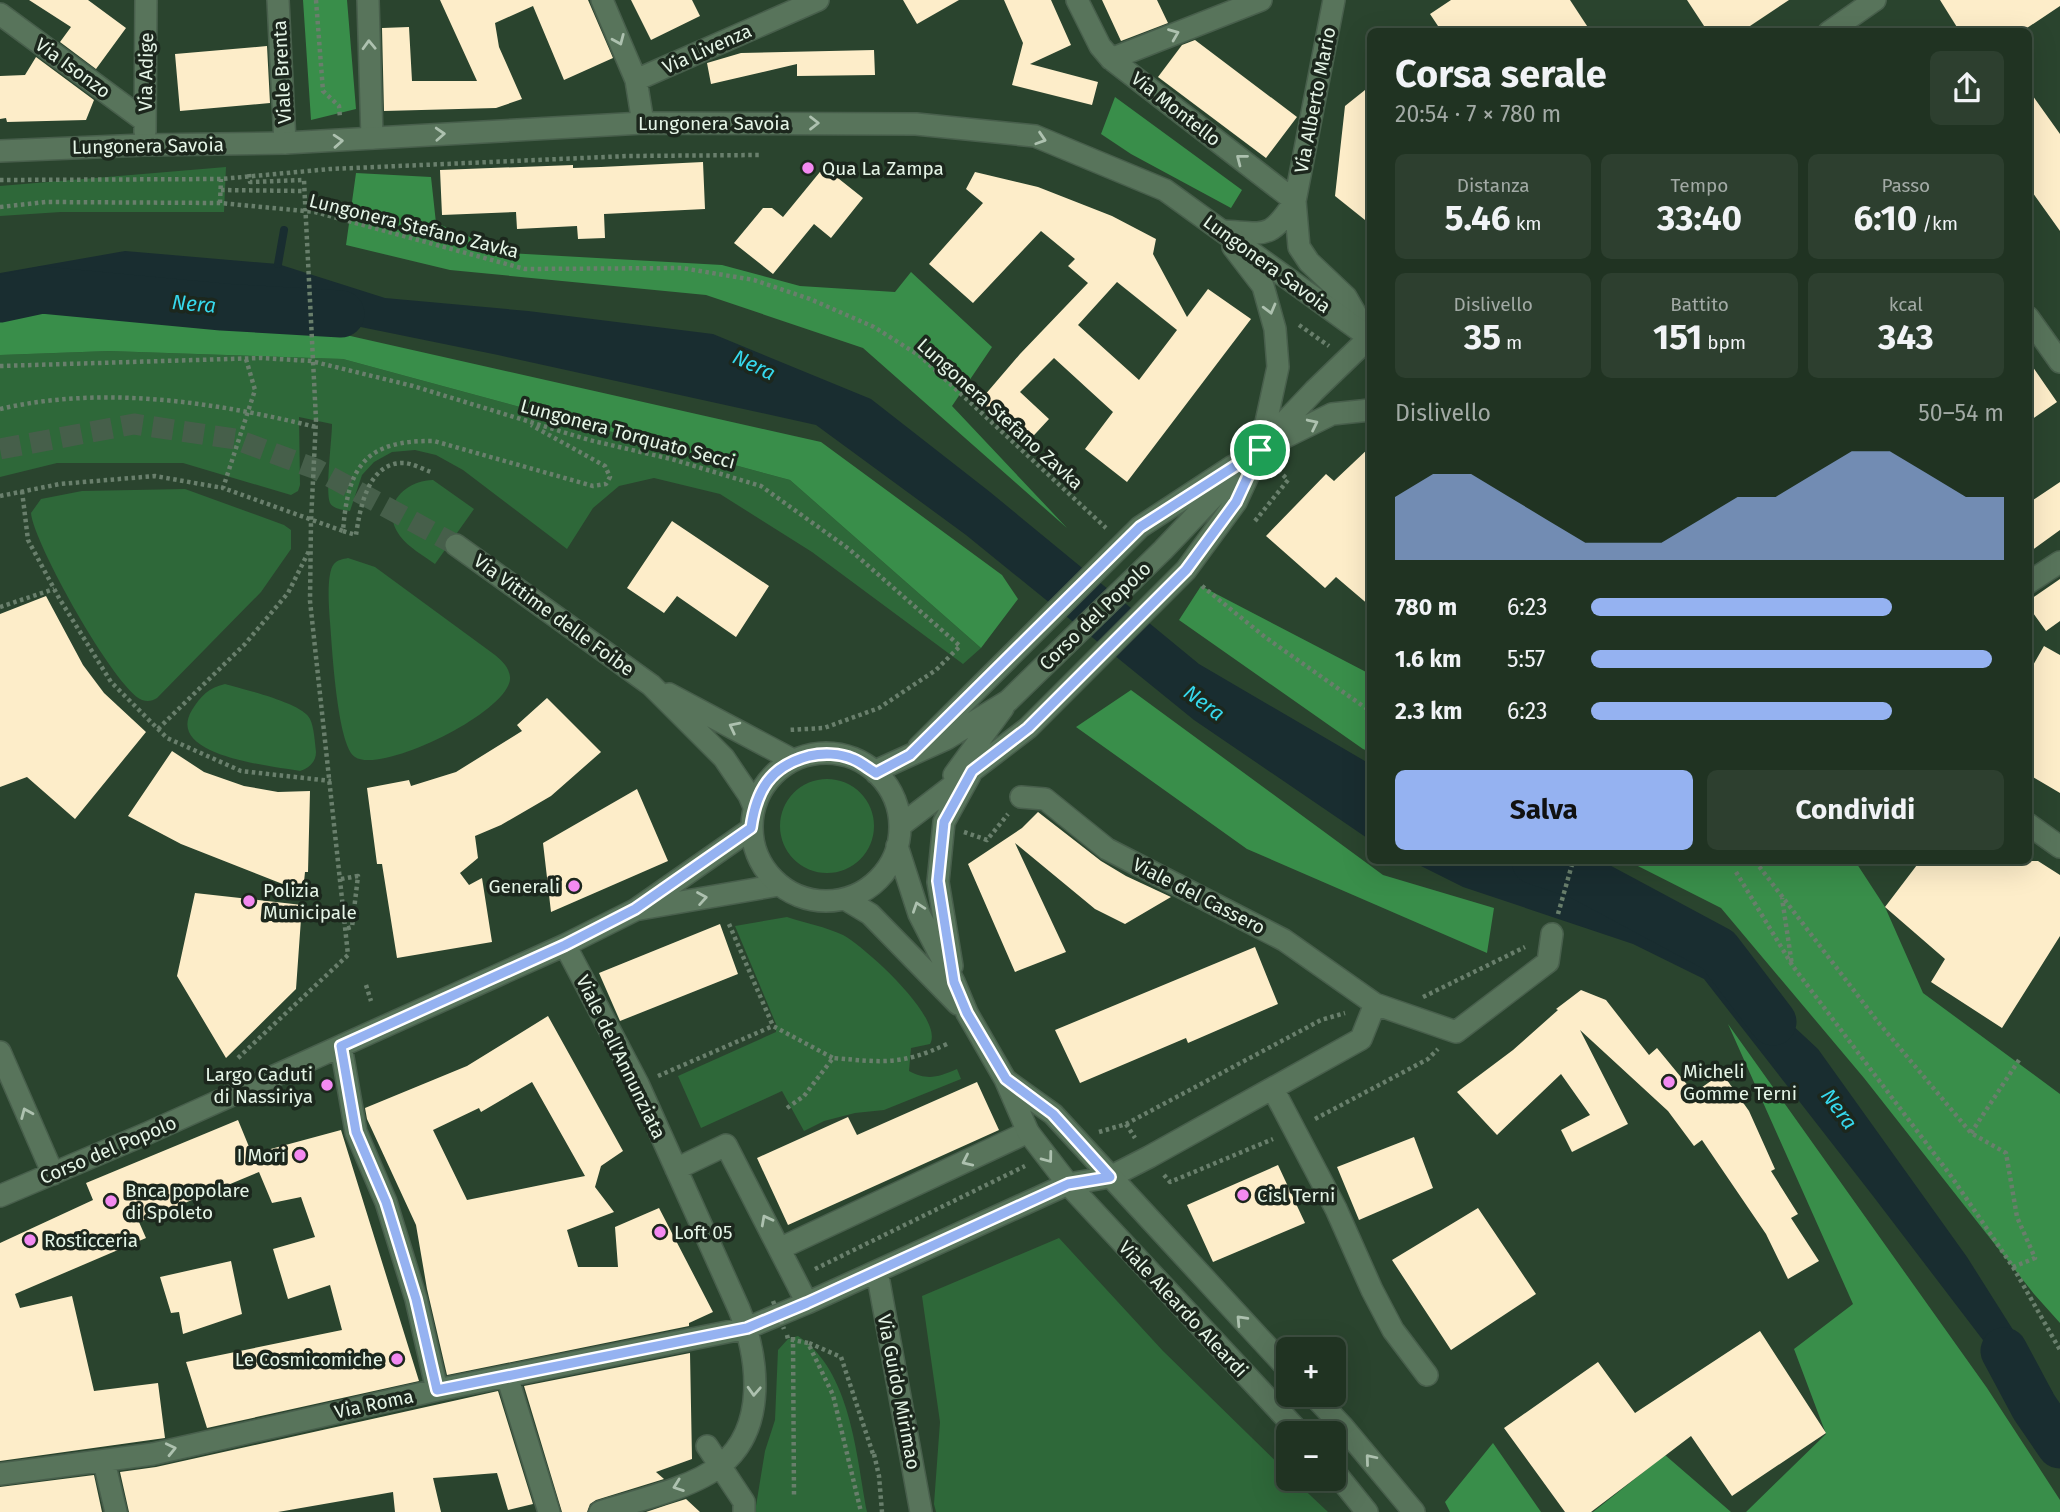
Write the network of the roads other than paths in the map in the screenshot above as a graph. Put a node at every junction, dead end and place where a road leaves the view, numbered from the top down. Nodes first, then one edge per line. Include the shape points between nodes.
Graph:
1 (146, 0) edge
2 (278, 0) edge
3 (602, 0) edge
4 (818, 0) edge
5 (1077, 0) edge
6 (1261, 0) edge
7 (1334, 0) edge
8 (1875, 0) edge
9 (373, 2) edge
10 (0, 14) edge
11 (1835, 28) edge
12 (1111, 59) junction
13 (636, 80) junction
14 (145, 121) junction
15 (643, 123) junction
16 (372, 138) junction
17 (285, 143) junction
18 (144, 145) junction
19 (0, 150) edge
20 (1295, 201) junction
21 (1222, 231) junction
22 (2032, 323) edge
23 (1367, 332) edge
24 (1367, 335) edge
25 (1367, 340) edge
26 (2060, 362) edge
27 (1367, 410) edge
28 (1260, 450) junction
29 (456, 545) tunnel mouth
30 (2060, 562) edge
31 (2032, 580) edge
32 (651, 685) junction
33 (1008, 701) junction
34 (910, 755) junction
35 (793, 760) junction
36 (972, 771) junction
37 (876, 773) junction
38 (938, 795) junction
39 (1021, 797) road end
40 (754, 807) junction
41 (2032, 827) edge
42 (751, 828) junction
43 (898, 836) junction
44 (2060, 846) edge
45 (779, 885) junction
46 (845, 899) junction
47 (635, 909) junction
48 (1552, 934) road end
49 (565, 945) junction
50 (954, 982) junction
51 (1375, 1004) junction
52 (967, 1013) junction
53 (341, 1046) junction
54 (0, 1052) edge
55 (1006, 1079) junction
56 (1273, 1089) junction
57 (1028, 1132) junction
58 (676, 1169) junction
59 (53, 1174) junction
60 (1110, 1177) junction
61 (1068, 1184) junction
62 (0, 1196) edge
63 (781, 1248) junction
64 (877, 1271) junction
65 (800, 1306) junction
66 (747, 1328) junction
67 (1276, 1356) edge
68 (1427, 1375) dead end
69 (507, 1376) junction
70 (437, 1390) junction
71 (1324, 1407) edge
72 (1289, 1421) edge
73 (707, 1446) dead end
74 (104, 1462) junction
75 (720, 1466) junction
76 (0, 1474) edge
77 (1346, 1487) edge
78 (116, 1512) edge
79 (549, 1512) edge
80 (600, 1512) edge
81 (744, 1512) edge
82 (921, 1512) edge
83 (1367, 1512) edge
84 (1414, 1512) edge

1 - 14 street, Via Adige
2 - 17 street, Viale Brenta
3 -> 13 street
4 - 13 street, Via Livenza
5 - 12 street, Via Montello
12 -> 6 street
7 - 20 street, Via Alberto Mario
8 - 11 street
16 -> 9 street
10 - 14 street, Via Isonzo
20 -> 12 street, Via Montello
13 - 15 street
14 - 18 street, Via Adige
16 -> 15 street, Lungonera Savoia
15 -> 21 street, Lungonera Savoia via 916,124 1035,136 1165,190
17 -> 16 street, Lungonera Savoia
17 - 18 street, Lungonera Savoia
18 - 19 street, Lungonera Savoia
20 - 21 street, Via Alberto Mario via 1280,224 1266,233
20 - 23 street, Via Alberto Mario via 1299,247 1346,297
21 - 24 street, Lungonera Savoia
21 -> 28 street via 1263,286 1275,329 1278,367
22 - 26 street
25 - 28 street, Corso del Popolo
28 -> 27 street via 1332,414
28 - 33 street, Corso del Popolo
28 - 34 street, Corso del Popolo via 1140,527
28 - 36 street, Corso del Popolo via 1236,502 1186,570 1028,728
29 - 32 street, Via Vittime delle Foibe
30 - 31 street
35 -> 32 street, Via Vittime delle Foibe
32 - 40 street, Via Vittime delle Foibe via 724,758
33 - 34 street, Corso del Popolo
33 - 38 street
34 - 37 street, Corso del Popolo
35 - 37 street via 822,753 851,758
35 - 40 street via 762,788
36 - 38 street, Corso del Popolo
36 - 50 street via 944,822 938,881
37 - 43 street via 897,806
38 - 43 street, Corso del Popolo
39 - 51 street, Viale del Cassero via 1045,799 1107,849 1284,940
40 - 42 street
41 - 44 street
42 - 45 street via 755,850
42 - 47 street, Corso del Popolo
43 - 46 street via 890,864 878,879
50 -> 43 street via 919,914
45 - 46 street via 800,897
47 -> 45 street, Corso del Popolo
46 - 52 street via 870,914
47 - 49 street, Corso del Popolo
48 - 51 street, Viale del Cassero via 1548,962 1456,1032
49 - 53 street, Corso del Popolo
49 - 58 street, Viale dell'Annunziata via 638,1084
50 - 52 street
51 - 56 street via 1361,1039
52 - 55 street
53 - 59 street, Corso del Popolo
53 - 70 street via 356,1132 416,1299
59 -> 54 street
55 - 57 street
55 - 60 street via 1053,1114
56 - 60 street
56 - 68 street via 1393,1330
57 -> 61 street
57 -> 63 street
63 -> 58 street via 726,1145
58 - 66 street, Viale dell'Annunziata
59 - 62 street, Corso del Popolo
60 - 61 street
67 -> 60 street, Viale Aleardo Aleardi
61 - 64 street
61 - 72 street, Viale Aleardo Aleardi
63 - 65 street via 797,1280
64 - 65 street
64 - 82 street, Via Guido Mirimao
65 - 66 street
66 - 69 street, Via Roma via 711,1342
66 -> 75 street, Viale dell'Annunziata via 755,1378 749,1429
69 - 70 street, Via Roma
69 - 79 street
74 -> 70 street, Via Roma
84 -> 71 street
73 - 75 street
74 - 76 street, Via Roma
74 - 78 street
75 -> 80 street, Viale dell'Annunziata via 683,1485
75 - 81 street via 744,1502
77 - 83 street

